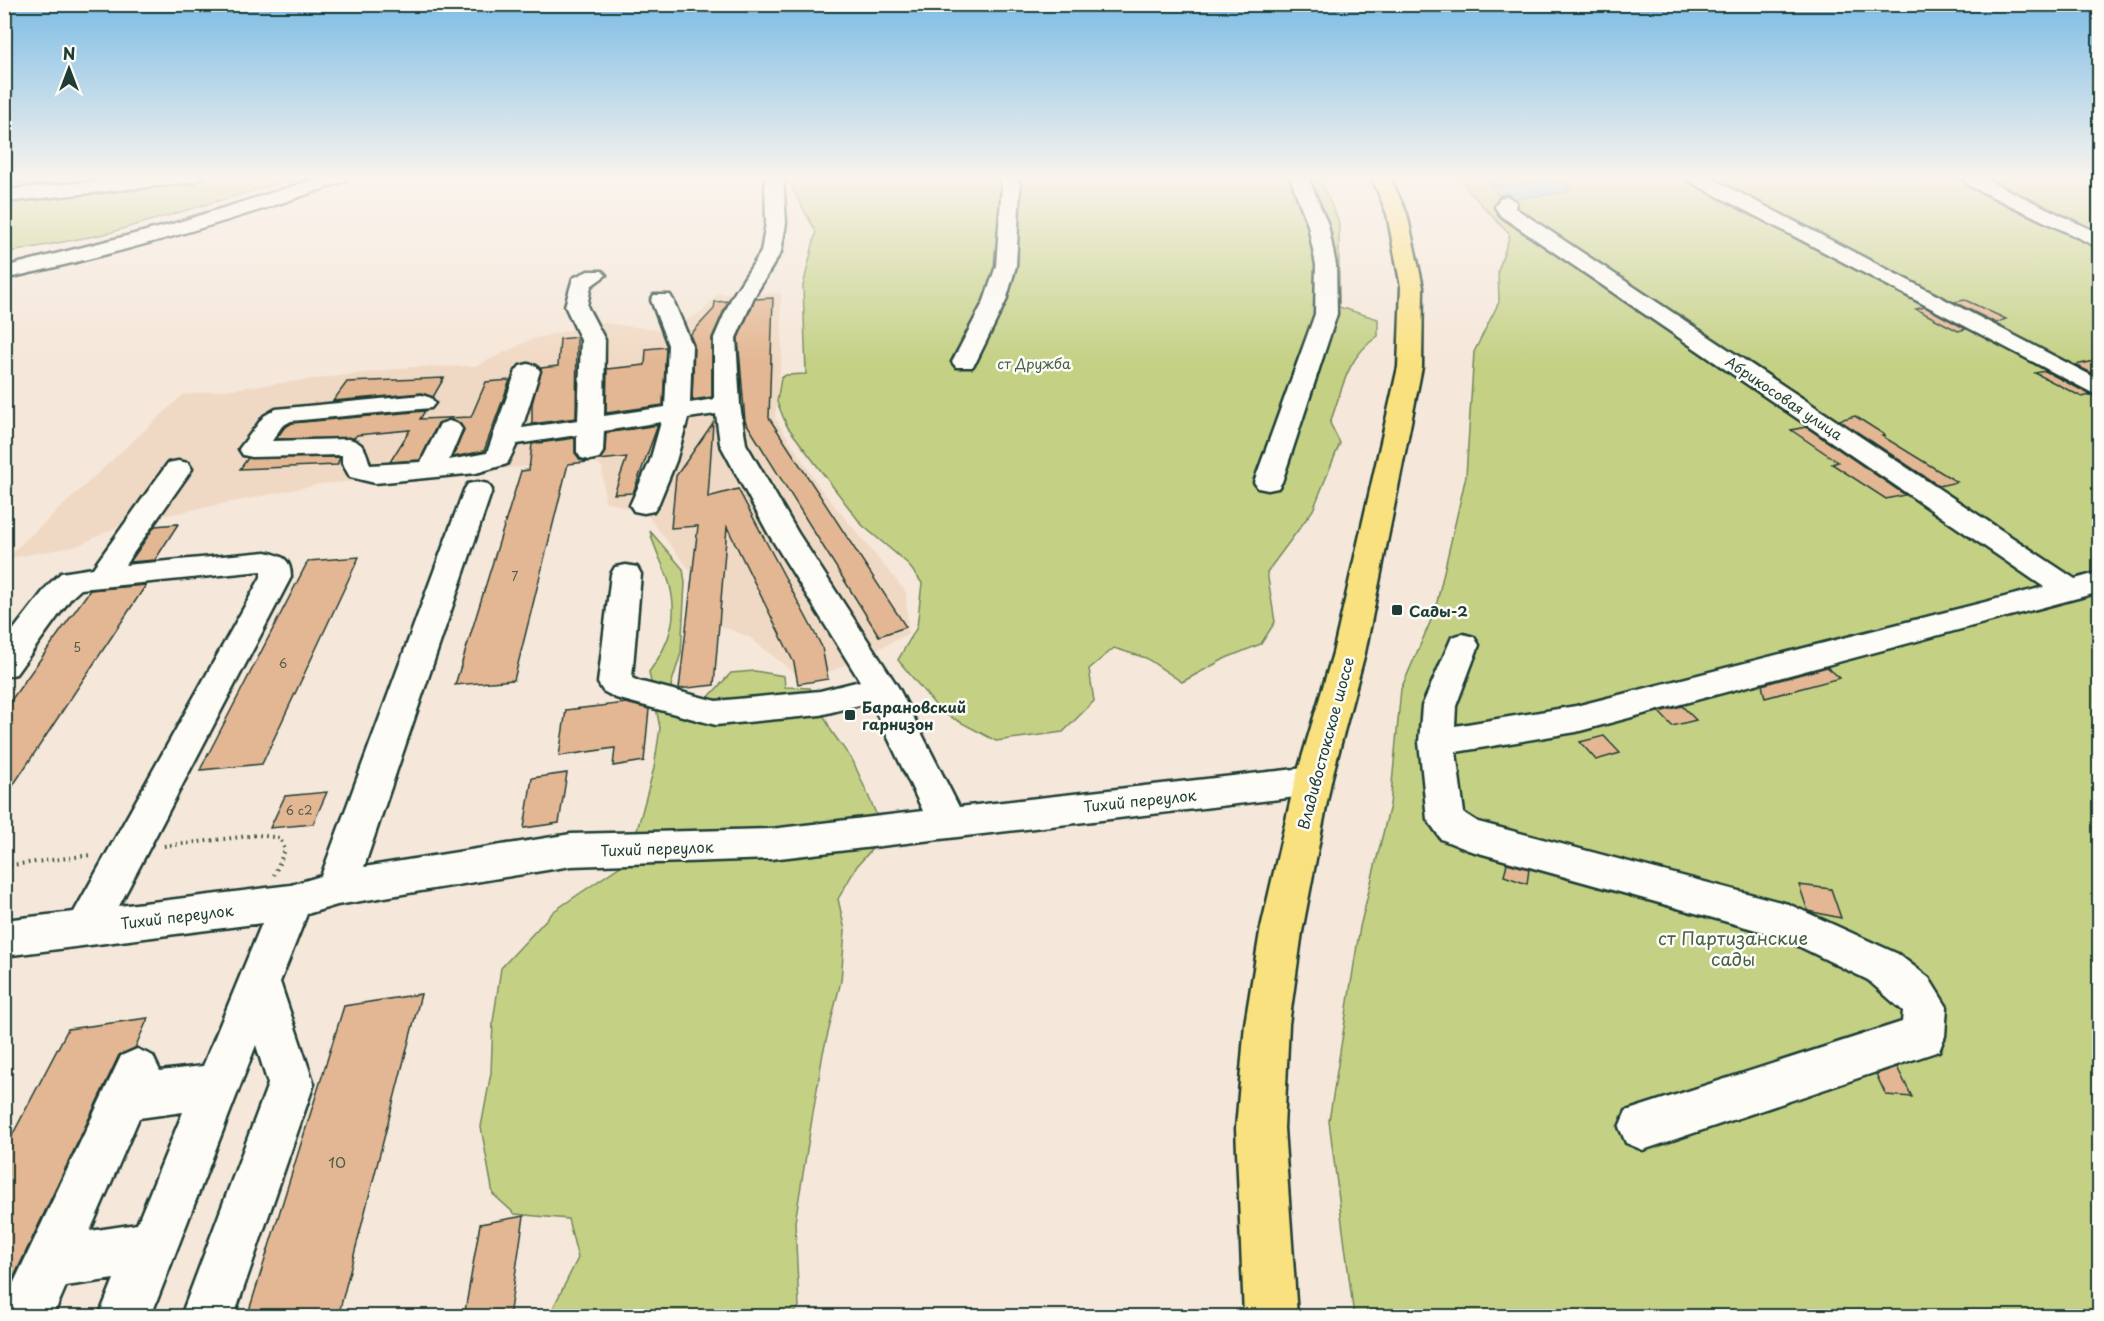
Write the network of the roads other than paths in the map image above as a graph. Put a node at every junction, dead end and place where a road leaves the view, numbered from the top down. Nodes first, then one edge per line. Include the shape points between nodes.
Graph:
1 (145, 239) edge
2 (773, 239) edge
3 (1008, 239) edge
4 (1321, 239) edge
5 (1402, 239) edge
6 (1549, 239) edge
7 (1812, 239) edge
8 (4, 273) edge
9 (595, 275) dead end
10 (662, 300) dead end
11 (964, 362) dead end
12 (528, 372) dead end
13 (2100, 390) edge
14 (422, 403) dead end
15 (727, 405) junction
16 (677, 411) junction
17 (591, 426) junction
18 (449, 429) dead end
19 (506, 438) junction
20 (590, 452) dead end
21 (178, 469) dead end
22 (431, 469) junction
23 (1268, 482) dead end
24 (478, 490) dead end
25 (644, 505) dead end
26 (626, 574) dead end
27 (102, 577) junction
28 (2085, 586) edge
29 (1463, 645) dead end
30 (4, 666) edge
31 (880, 687) junction
32 (1437, 742) junction
33 (1313, 781) junction
34 (947, 822) junction
35 (337, 888) junction
36 (276, 904) junction
37 (86, 928) junction
38 (4, 939) edge
39 (260, 984) junction
40 (219, 1086) junction
41 (1643, 1127) dead end
42 (153, 1247) junction
43 (51, 1263) junction
44 (26, 1317) edge
45 (125, 1317) edge
46 (208, 1317) edge
47 (1270, 1317) edge

1 - 8 street
2 - 15 street via 771,252 743,297 725,338
3 - 11 street via 1006,266 995,301
4 - 23 street via 1326,265 1326,314
5 - 33 highway, Владивостокское шоссе via 1412,287 1410,367 1349,653
6 - 28 street, Абрикосовая улица
7 - 13 street
9 - 17 street via 581,283 576,306 593,340
10 - 16 street via 680,345
12 - 19 street
14 - 22 street via 285,414 273,421 252,449 349,447 360,471 375,475
15 - 16 street
15 - 31 street via 733,444 783,533
16 - 17 street
16 - 25 street via 663,461
17 - 19 street
17 - 20 street
18 - 22 street
19 - 22 street via 498,459
21 - 27 street
24 - 35 street
26 - 31 street via 615,683 628,690 716,713 820,703
27 - 30 street via 72,580
27 - 37 street via 266,561 276,565 276,577
28 - 32 street via 1576,719
29 - 32 street via 1439,706
31 - 34 street
32 - 41 street via 1446,819 1455,828 1468,835 1788,921 1883,967 1914,992 1925,1007 1923,1036
33 - 34 street, Тихий переулок
33 - 47 highway, Владивостокское шоссе via 1281,932 1267,1024 1260,1128
34 - 35 street, Тихий переулок via 771,844 571,850
35 - 36 street, Тихий переулок
36 - 37 street, Тихий переулок
36 - 39 street
37 - 38 street, Тихий переулок
39 - 40 street
39 - 46 street via 291,1084
40 - 42 street
40 - 43 street via 131,1084
42 - 43 street
42 - 45 street
43 - 44 street

